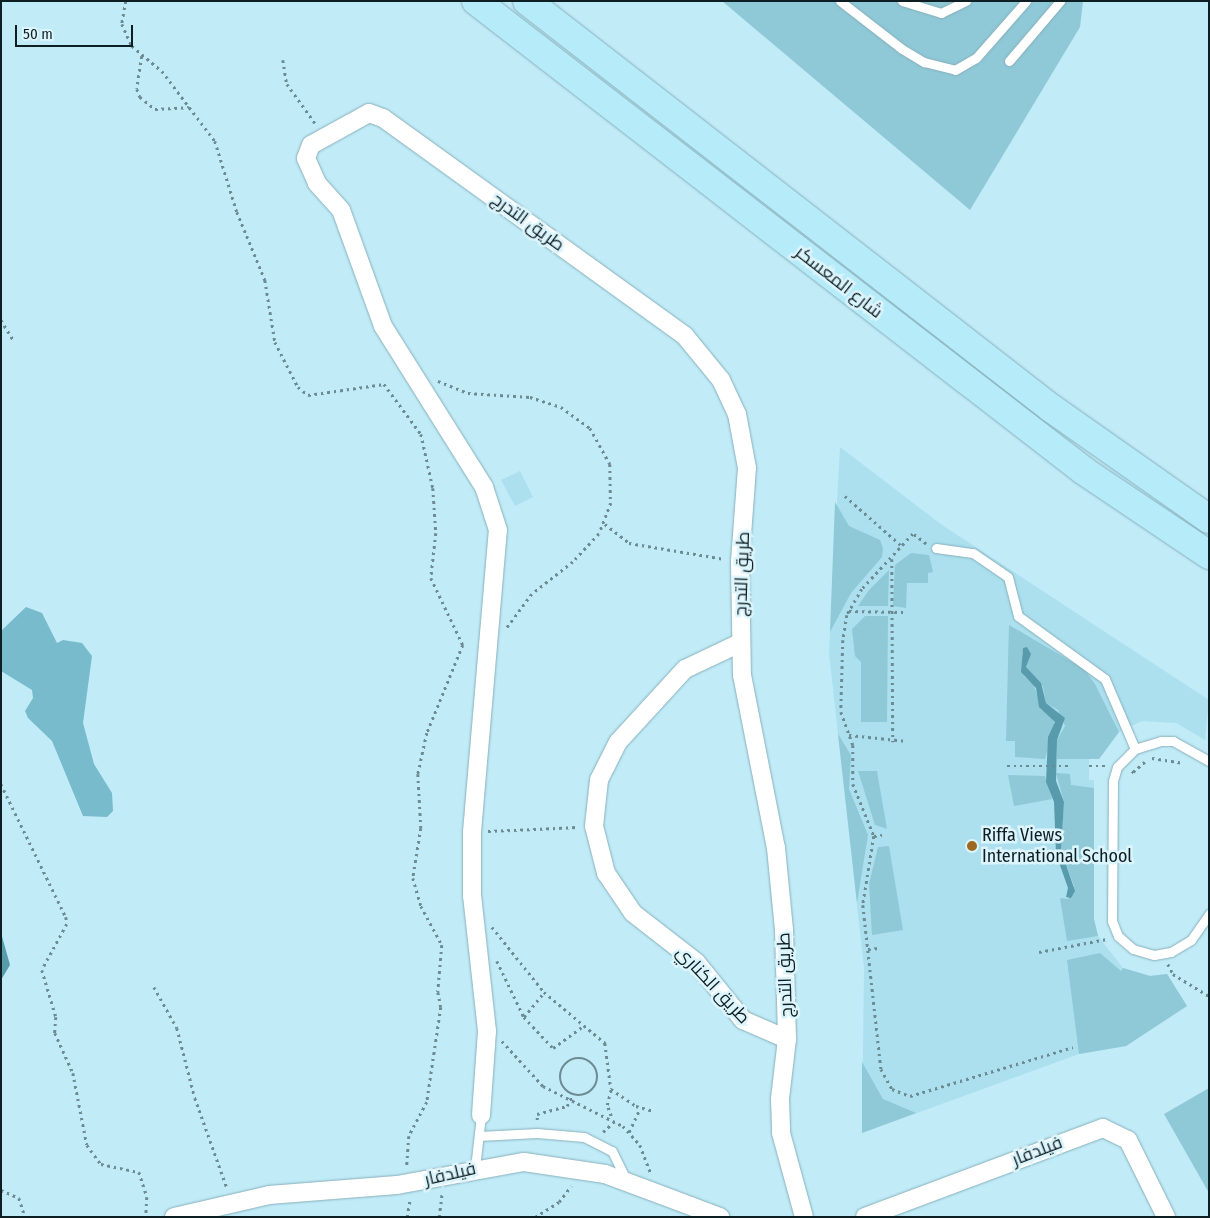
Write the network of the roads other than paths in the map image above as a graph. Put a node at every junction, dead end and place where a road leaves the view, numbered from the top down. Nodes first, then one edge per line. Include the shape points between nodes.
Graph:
1 (476, 1) edge
2 (527, 1) edge
3 (840, 1) edge
4 (902, 1) edge
5 (966, 1) edge
6 (1026, 1) edge
7 (1060, 1) edge
8 (1009, 61) dead end
9 (1209, 520) edge
10 (936, 548) dead end
11 (1209, 555) edge
12 (740, 643) junction
13 (1134, 749) junction
14 (1209, 761) edge
15 (1209, 914) edge
16 (787, 1039) junction
17 (481, 1115) joint
18 (479, 1136) junction
19 (475, 1168) junction
20 (627, 1182) junction
21 (174, 1217) edge
22 (720, 1217) edge
23 (804, 1217) edge
24 (865, 1217) edge
25 (1166, 1217) edge

1 - 11 main road, شارع المعسكر via 1084,471
2 - 9 main road, شارع المعسكر via 1051,408
3 - 6 lane via 902,49 924,62 955,70 976,58
4 - 5 lane via 941,12
7 - 8 lane
10 - 13 lane via 973,553 1008,578 1018,616 1105,678
12 - 16 street, طريق التدرج via 747,706 777,857
12 - 16 street, طريق الكناري via 685,669 618,742 599,780 594,826 606,872 633,913 696,962 743,1020
12 - 17 street, طريق التدرج via 740,562 746,451 730,396 704,357 670,325 383,118 362,114 307,151 312,174 341,210 370,297 493,508 498,543 472,832 474,914 487,1030
13 - 14 lane via 1150,742 1173,741
13 - 15 lane via 1122,760 1113,781 1112,921 1118,936 1133,949 1163,953 1191,940
16 - 23 street, طريق التدرج via 780,1100 781,1134
17 - 18 lane
18 - 19 lane
18 - 20 lane via 537,1133 600,1143 612,1151
19 - 20 street, فيلدفار via 524,1162 582,1169
19 - 21 street, فيلدفار via 439,1179 269,1195
20 - 22 street, فيلدفار
24 - 25 street, فيلدفار via 1103,1128 1128,1140

